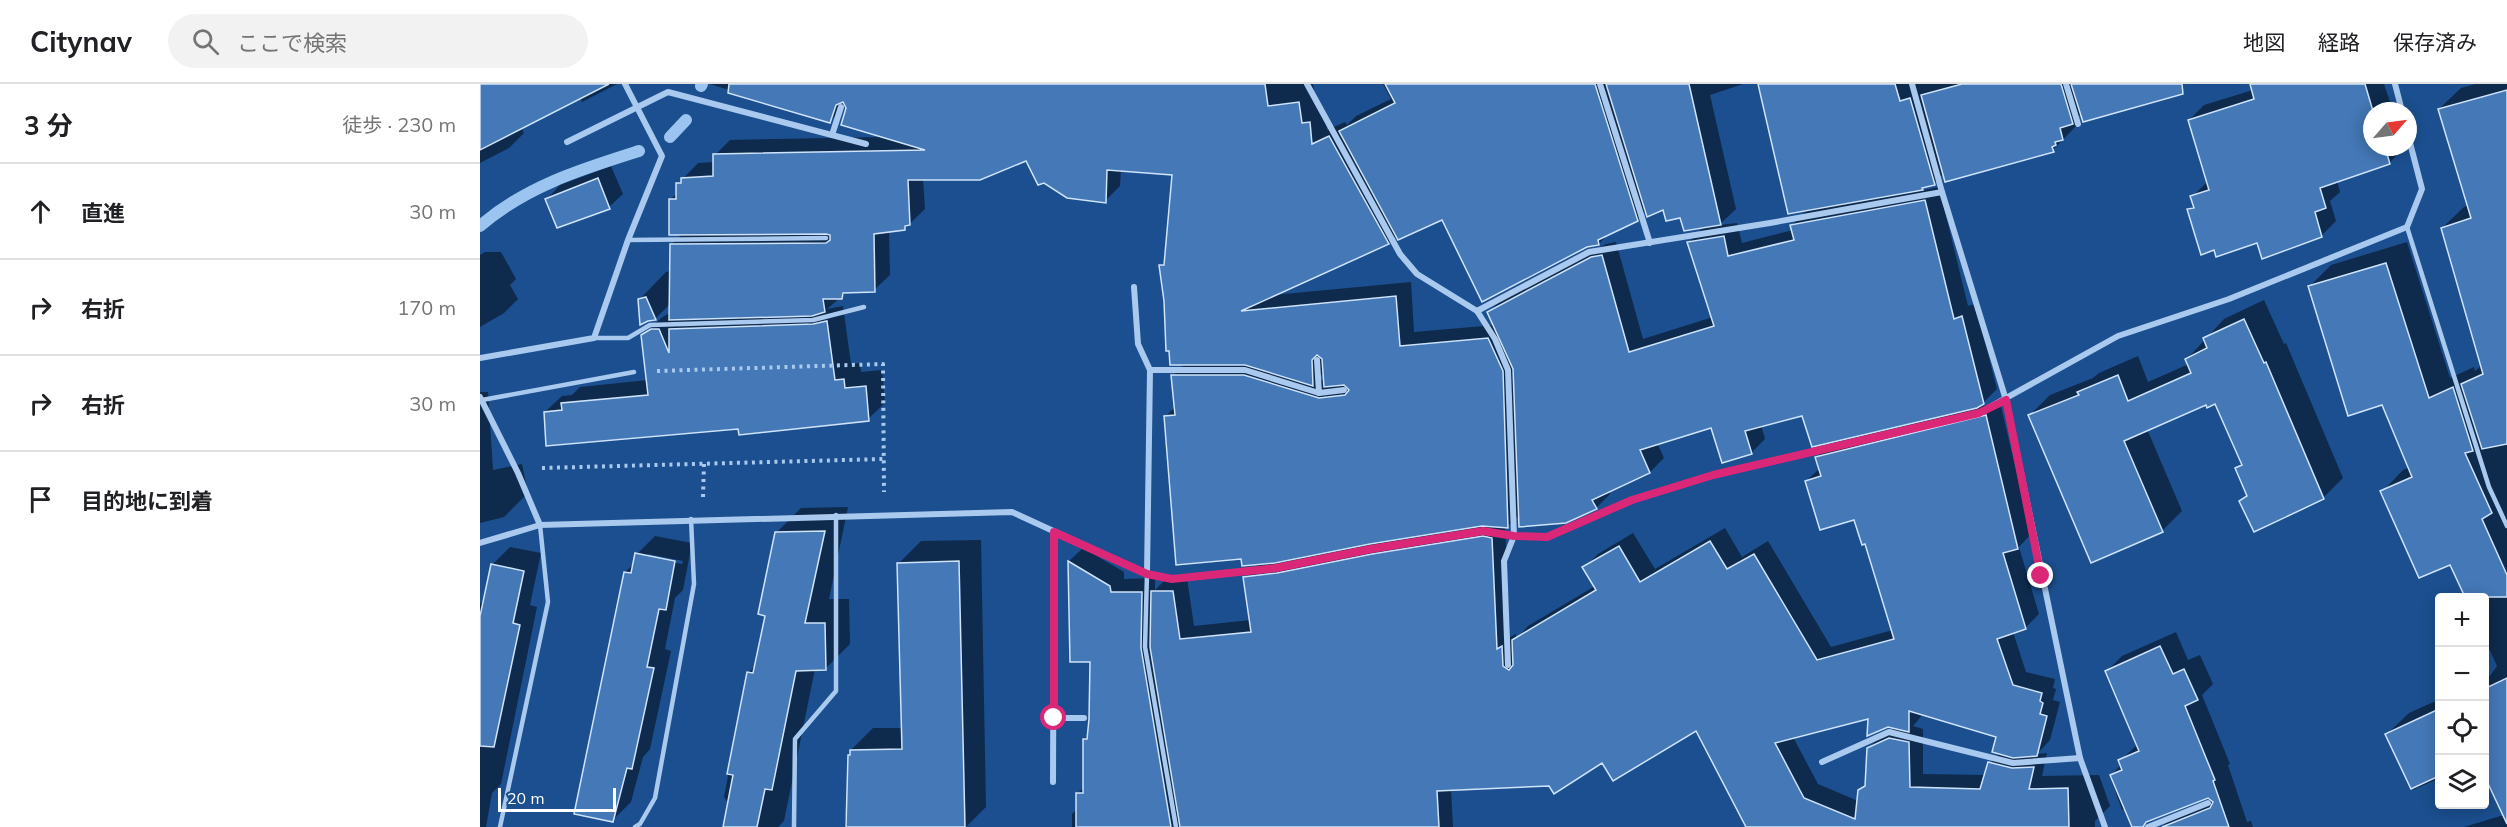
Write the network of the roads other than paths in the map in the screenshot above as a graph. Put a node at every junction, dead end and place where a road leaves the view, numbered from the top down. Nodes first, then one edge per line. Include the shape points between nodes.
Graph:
1 (625, 84) edge
2 (1307, 84) edge
3 (1600, 84) edge
4 (1912, 84) edge
5 (2066, 84) edge
6 (2395, 84) edge
7 (2400, 102) edge
8 (637, 107) junction
9 (841, 107) dead end
10 (2078, 124) dead end
11 (832, 135) junction
12 (567, 142) dead end
13 (866, 144) dead end
14 (2413, 156) edge
15 (1942, 192) junction
16 (2407, 226) junction
17 (826, 237) dead end
18 (628, 240) junction
19 (1650, 243) junction
20 (1134, 287) dead end
21 (864, 308) dead end
22 (1477, 311) junction
23 (594, 338) junction
24 (480, 358) edge
25 (1317, 360) dead end
26 (1150, 370) junction
27 (634, 372) road end
28 (1344, 390) dead end
29 (1319, 393) junction
30 (481, 399) edge
31 (2006, 400) junction
32 (836, 515) junction
33 (691, 519) junction
34 (540, 525) junction
35 (2507, 526) edge
36 (1054, 532) junction
37 (1514, 536) junction
38 (480, 543) edge
39 (1147, 574) junction
40 (1508, 665) dead end
41 (1054, 718) junction
42 (1084, 718) dead end
43 (2080, 758) junction
44 (1822, 762) dead end
45 (1053, 782) dead end
46 (2208, 803) dead end
47 (500, 827) edge
48 (635, 827) edge
49 (794, 827) edge
50 (1176, 827) edge
51 (2105, 827) edge
52 (2148, 827) edge

1 - 8 street
2 - 22 street via 1400,254 1417,274
3 - 19 street
4 - 15 street
5 - 10 street
6 - 7 street
8 - 11 street via 668,92
8 - 12 street
8 - 18 street via 662,156
9 - 11 street
11 - 13 street
14 - 16 street via 2422,189
15 - 19 street
15 - 31 street
16 - 31 street via 2229,299 2118,336
16 - 35 lane via 2488,487
17 - 18 lane
18 - 23 street
19 - 22 street via 1589,252
20 - 26 street via 1138,344
21 - 23 lane via 813,320 650,325 628,338
22 - 37 street via 1508,370
23 - 24 street
25 - 29 street
26 - 29 street via 1245,370
26 - 39 street
27 - 30 lane
28 - 29 street
30 - 34 street
31 - 37 street via 1979,413 1713,475 1632,500 1547,537
31 - 43 street
32 - 33 street
32 - 36 street via 1012,512
32 - 49 lane via 836,691 795,739
33 - 34 street
33 - 48 lane via 694,584 655,798
34 - 38 street
34 - 47 lane via 548,602
36 - 39 street
36 - 41 street
37 - 39 street via 1483,531 1276,568 1172,579
37 - 40 street via 1504,561
39 - 50 lane via 1145,647
41 - 42 street
41 - 45 street
43 - 44 street via 2013,762 1889,732
43 - 51 street
46 - 52 street

